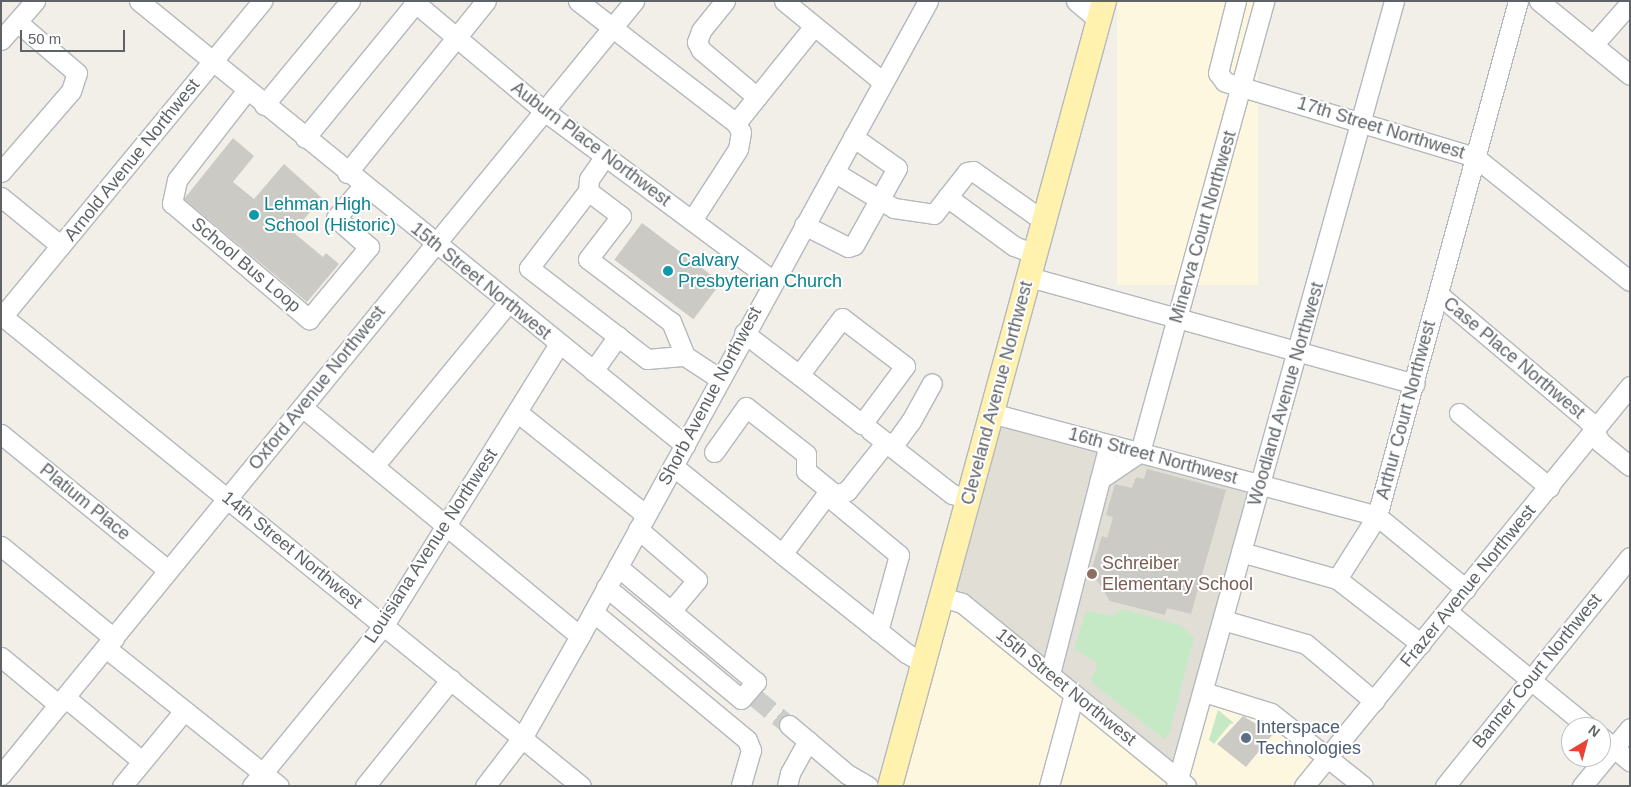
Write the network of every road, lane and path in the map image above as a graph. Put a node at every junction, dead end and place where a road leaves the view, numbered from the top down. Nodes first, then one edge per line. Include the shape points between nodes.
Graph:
1 (35, 1) edge
2 (139, 1) edge
3 (262, 1) edge
4 (350, 1) edge
5 (486, 1) edge
6 (578, 1) edge
7 (634, 1) edge
8 (725, 1) edge
9 (928, 1) edge
10 (1076, 1) edge
11 (1236, 1) edge
12 (1264, 1) edge
13 (1394, 1) edge
14 (1518, 1) edge
15 (1539, 1) edge
16 (415, 2) edge
17 (1630, 3) edge
18 (794, 4) edge
19 (1102, 10) edge
20 (17, 22) junction
21 (814, 26) junction
22 (612, 28) junction
23 (456, 37) junction
24 (1, 40) edge
25 (1593, 46) junction
26 (212, 62) junction
27 (1630, 75) edge
28 (883, 82) junction
29 (1241, 87) junction
30 (247, 90) junction
31 (757, 97) junction
32 (264, 105) junction
33 (543, 110) junction
34 (1361, 121) junction
35 (738, 127) junction
36 (853, 137) junction
37 (305, 138) junction
38 (606, 156) junction
39 (1475, 156) junction
40 (1, 172) edge
41 (346, 172) junction
42 (834, 172) junction
43 (363, 186) junction
44 (588, 191) junction
45 (1, 197) edge
46 (947, 197) junction
47 (879, 199) junction
48 (692, 220) junction
49 (1044, 221) junction
50 (804, 225) junction
51 (434, 244) junction
52 (61, 246) junction
53 (1035, 254) junction
54 (1029, 277) junction
55 (773, 281) junction
56 (1630, 281) edge
57 (1438, 294) junction
58 (508, 303) junction
59 (2, 316) edge
60 (1177, 318) junction
61 (744, 332) junction
62 (618, 336) junction
63 (559, 344) junction
64 (1298, 350) junction
65 (685, 356) junction
66 (593, 371) junction
67 (799, 375) junction
68 (720, 379) junction
69 (932, 383) dead end
70 (1414, 384) junction
71 (1630, 386) edge
72 (302, 407) junction
73 (517, 412) junction
74 (1459, 412) dead end
75 (991, 413) junction
76 (866, 427) junction
77 (1594, 430) junction
78 (1, 434) edge
79 (685, 445) junction
80 (889, 445) junction
81 (1109, 445) junction
82 (714, 452) dead end
83 (1140, 452) junction
84 (374, 466) junction
85 (673, 466) junction
86 (1630, 466) edge
87 (1100, 479) junction
88 (1261, 484) junction
89 (1549, 487) junction
90 (832, 496) junction
91 (228, 498) junction
92 (968, 499) junction
93 (1377, 516) junction
94 (642, 522) junction
95 (447, 526) junction
96 (1, 546) edge
97 (1241, 552) junction
98 (782, 554) junction
99 (1630, 557) edge
100 (618, 567) junction
101 (168, 570) junction
102 (1337, 578) junction
103 (606, 587) junction
104 (1466, 589) junction
105 (942, 597) junction
106 (671, 611) junction
107 (593, 612) junction
108 (1448, 612) junction
109 (1223, 620) junction
110 (384, 625) junction
111 (878, 631) junction
112 (580, 636) junction
113 (110, 643) junction
114 (1421, 644) junction
115 (1, 657) edge
116 (924, 663) junction
117 (1050, 674) junction
118 (451, 679) junction
119 (1531, 680) junction
120 (1204, 692) junction
121 (1074, 694) junction
122 (1374, 700) junction
123 (62, 701) junction
124 (183, 712) junction
125 (1576, 717) edge
126 (789, 725) tunnel mouth
127 (1630, 728) edge
128 (522, 738) junction
129 (1611, 740) edge
130 (808, 741) junction
131 (1611, 746) edge
132 (1328, 757) junction
133 (1630, 761) edge
134 (142, 762) junction
135 (1593, 767) edge
136 (1, 775) edge
137 (1, 779) edge
138 (257, 780) edge
139 (374, 783) edge
140 (896, 784) edge
141 (1180, 784) edge
142 (10, 786) edge
143 (122, 786) edge
144 (279, 786) edge
145 (485, 786) edge
146 (581, 786) edge
147 (742, 786) edge
148 (787, 786) edge
149 (868, 786) edge
150 (1049, 786) edge
151 (1304, 786) edge
152 (1363, 786) edge
153 (1445, 786) edge
154 (1582, 786) edge

1 - 20 street
2 - 26 street, 15th Street Northwest
3 - 26 street, Arnold Avenue Northwest
4 - 32 street
5 - 23 street
6 - 22 street
7 - 22 street, Oxford Avenue Northwest
8 - 31 street via 701,31 697,42 701,50
9 - 28 street, Shorb Avenue Northwest
10 - 19 street
11 - 29 street, 17th Street Northwest via 1218,72 1225,82
12 - 29 street, Minerva Court Northwest
13 - 34 street, Woodland Avenue Northwest
14 - 39 street, Arthur Court Northwest
15 - 25 street
16 - 23 street, Auburn Place Northwest
16 - 37 street
17 - 25 street
18 - 21 street
19 - 49 main road, Cleveland Avenue Northwest
20 - 24 street
20 - 40 street via 76,73 71,91
21 - 28 street
21 - 31 street
22 - 33 street, Oxford Avenue Northwest
22 - 35 street
23 - 33 street, Auburn Place Northwest
23 - 41 street
25 - 27 street
26 - 30 street, 15th Street Northwest
26 - 52 street, Arnold Avenue Northwest
28 - 36 street, Shorb Avenue Northwest
29 - 34 street, 17th Street Northwest
29 - 60 street, Minerva Court Northwest
30 - 32 street, 15th Street Northwest
30 - 43 street, School Bus Loop via 177,180 172,203 309,319 369,247 336,218
31 - 35 street
32 - 37 street, 15th Street Northwest
33 - 38 street, Auburn Place Northwest
33 - 51 street, Oxford Avenue Northwest
34 - 39 street, 17th Street Northwest
34 - 64 street, Woodland Avenue Northwest
35 - 48 street via 738,149
36 - 42 street, Shorb Avenue Northwest
36 - 47 street via 897,168
37 - 41 street, 15th Street Northwest
38 - 44 street via 589,179
38 - 48 street, Auburn Place Northwest
39 - 56 street, 17th Street Northwest
39 - 57 street, Arthur Court Northwest
41 - 43 street, 15th Street Northwest
42 - 47 street
42 - 50 street, Shorb Avenue Northwest
43 - 51 street, 15th Street Northwest
44 - 62 street via 529,268
44 - 65 street via 621,216 588,259 671,322
45 - 52 street
46 - 47 street via 934,214 894,208
46 - 49 street via 967,172 972,171
46 - 53 street via 1014,246
47 - 50 street via 854,245 848,247
48 - 55 street, Auburn Place Northwest
49 - 53 main road, Cleveland Avenue Northwest
50 - 55 street, Shorb Avenue Northwest
51 - 58 street, 15th Street Northwest
51 - 72 street, Oxford Avenue Northwest
52 - 59 street, Arnold Avenue Northwest
53 - 54 main road, Cleveland Avenue Northwest
54 - 60 street
54 - 75 main road, Cleveland Avenue Northwest
55 - 61 street, Shorb Avenue Northwest
57 - 70 street, Arthur Court Northwest
57 - 77 street, Case Place Northwest via 1589,421
58 - 63 street, 15th Street Northwest
58 - 84 street
59 - 91 street, 14th Street Northwest
60 - 64 street
60 - 83 street, Minerva Court Northwest
61 - 67 street
61 - 68 street, Shorb Avenue Northwest
62 - 65 street via 647,359
62 - 66 street
63 - 66 street, 15th Street Northwest
63 - 73 street, Louisiana Avenue Northwest
64 - 70 street
64 - 88 street, Woodland Avenue Northwest
65 - 68 street
66 - 79 street, 15th Street Northwest
67 - 76 street
67 - 76 street via 842,318 905,366
68 - 79 street, Shorb Avenue Northwest
69 - 80 street via 911,421
70 - 93 street, Arthur Court Northwest
71 - 77 street, Frazer Avenue Northwest
72 - 84 street
72 - 91 street, Oxford Avenue Northwest
73 - 94 street
73 - 95 street, Louisiana Avenue Northwest
74 - 89 street
75 - 81 street, 16th Street Northwest
75 - 92 main road, Cleveland Avenue Northwest
76 - 80 street
77 - 86 street, Case Place Northwest via 1600,442
77 - 89 street, Frazer Avenue Northwest
78 - 101 street, Platium Place
79 - 85 street, Shorb Avenue Northwest
80 - 90 street via 847,492
80 - 92 street via 952,494
81 - 83 street, 16th Street Northwest
81 - 87 street
82 - 90 street via 746,408 806,454 806,471
83 - 87 street
83 - 88 street, 16th Street Northwest
84 - 95 street
85 - 94 street, Shorb Avenue Northwest
85 - 98 street
87 - 117 street
88 - 93 street, 16th Street Northwest
88 - 97 street, Woodland Avenue Northwest
89 - 104 street, Frazer Avenue Northwest
90 - 98 street via 824,498
90 - 111 street via 899,555
91 - 101 street, Oxford Avenue Northwest
91 - 110 street, 14th Street Northwest
92 - 105 main road, Cleveland Avenue Northwest
93 - 102 street, Arthur Court Northwest
93 - 104 street, 16th Street Northwest
94 - 100 street, Shorb Avenue Northwest
94 - 106 street via 697,580
95 - 110 street, Louisiana Avenue Northwest
95 - 112 street
96 - 113 street
97 - 102 street
97 - 109 street, Woodland Avenue Northwest
98 - 111 street
99 - 119 street, Banner Court Northwest
100 - 103 street, Shorb Avenue Northwest
100 - 106 street
101 - 113 street, Oxford Avenue Northwest
102 - 114 street
103 - 106 street via 742,699 752,694 756,682
103 - 107 street, Shorb Avenue Northwest
104 - 108 street, Frazer Avenue Northwest
105 - 116 main road, Cleveland Avenue Northwest
105 - 117 street, 15th Street Northwest via 962,602
107 - 112 street, Shorb Avenue Northwest
107 - 147 street via 751,746
108 - 114 street, Frazer Avenue Northwest
108 - 119 street
109 - 120 street, Woodland Avenue Northwest
109 - 122 street via 1306,644
110 - 118 street, 14th Street Northwest
110 - 138 street, Louisiana Avenue Northwest
111 - 116 street
112 - 128 street, Shorb Avenue Northwest
113 - 123 street, Oxford Avenue Northwest
113 - 124 street
114 - 122 street, Frazer Avenue Northwest
115 - 123 street
116 - 140 main road, Cleveland Avenue Northwest
117 - 121 street, 15th Street Northwest
118 - 128 street, 14th Street Northwest
118 - 139 street
119 - 125 street
119 - 153 street, Banner Court Northwest
120 - 132 street via 1271,713
120 - 141 street, Woodland Avenue Northwest
121 - 141 street, 15th Street Northwest
121 - 150 street
122 - 132 street, Frazer Avenue Northwest
123 - 134 street
123 - 136 street, Oxford Avenue Northwest
124 - 134 street
124 - 138 street
126 - 130 street
127 - 129 street
128 - 145 street, Shorb Avenue Northwest
128 - 146 street, 14th Street Northwest
130 - 148 street via 790,773
130 - 149 street via 847,774
131 - 133 street
132 - 151 street, Frazer Avenue Northwest
132 - 152 street
134 - 143 street
135 - 154 street
137 - 142 street
138 - 144 street

